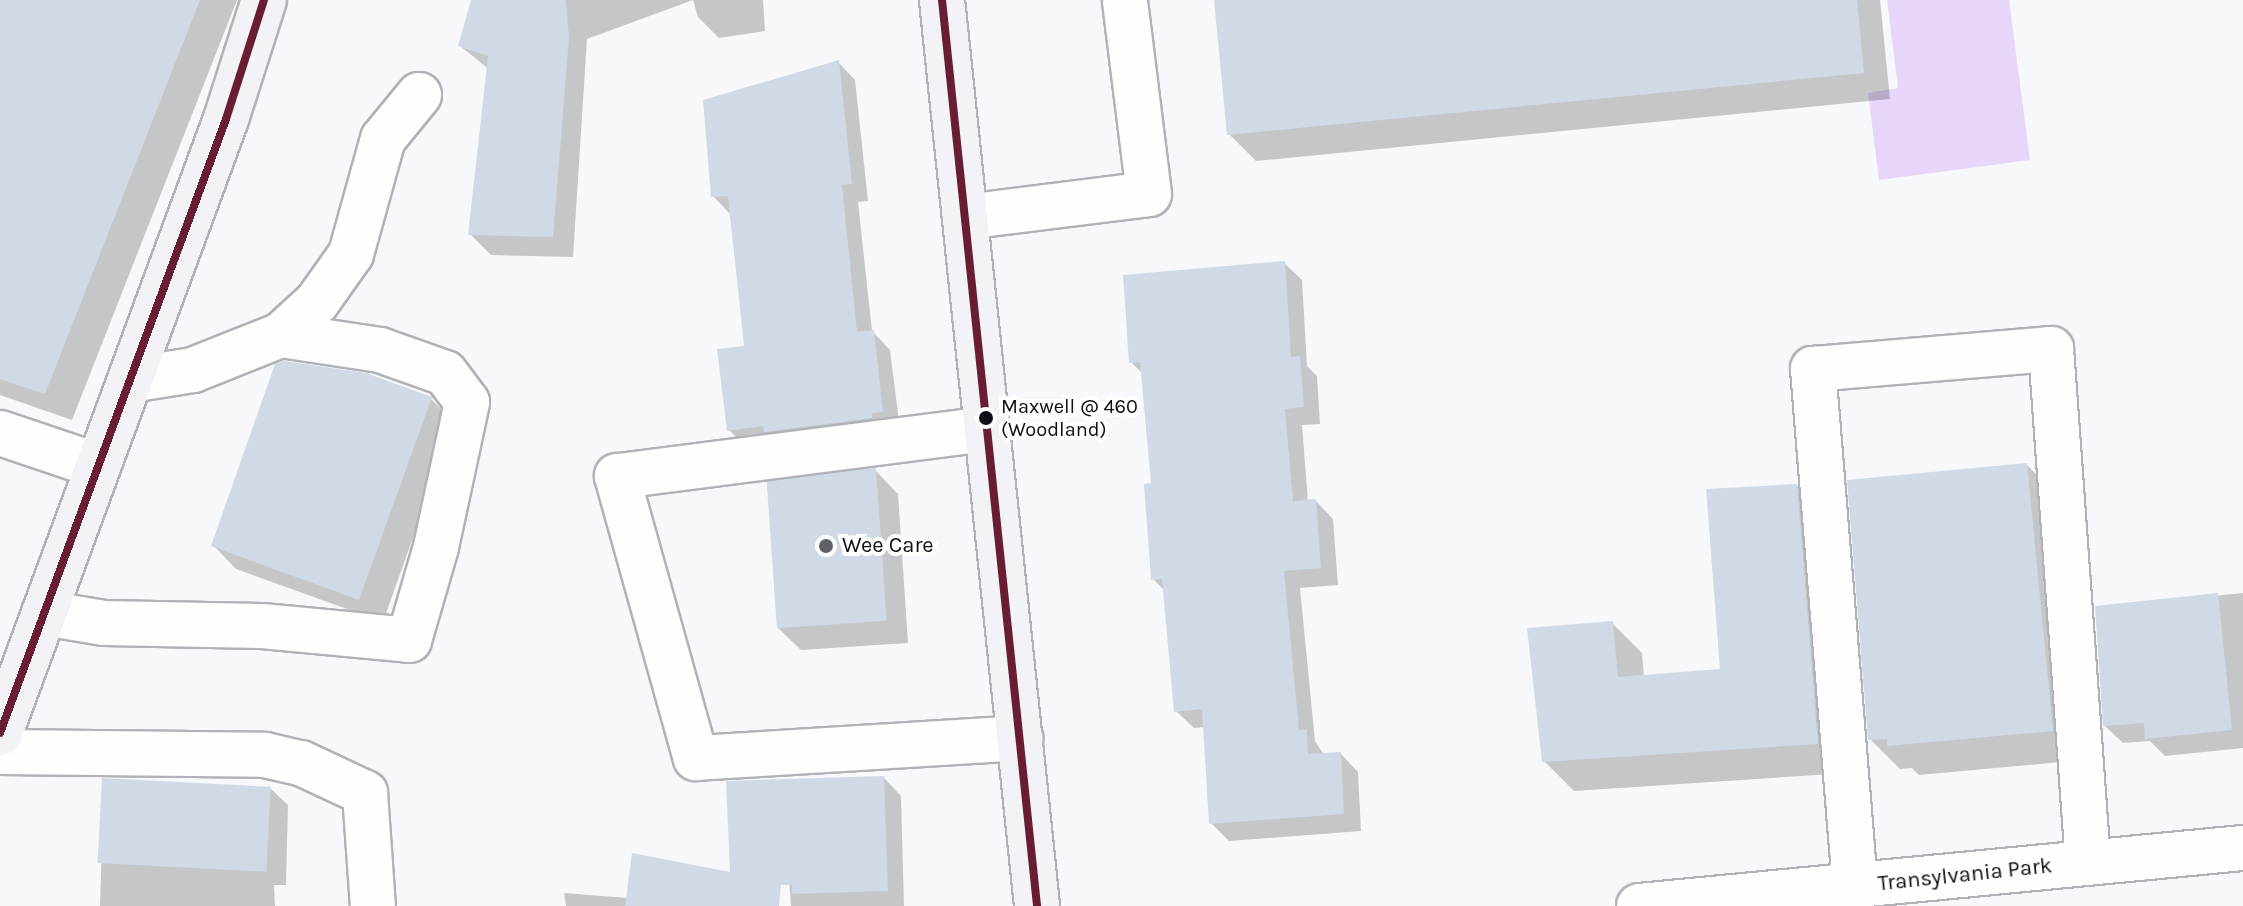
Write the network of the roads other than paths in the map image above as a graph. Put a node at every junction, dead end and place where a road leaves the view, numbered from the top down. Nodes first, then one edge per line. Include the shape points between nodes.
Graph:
1 (264, 0) edge
2 (942, 0) edge
3 (1125, 0) edge
4 (419, 95) dead end
5 (965, 217) junction
6 (281, 335) junction
7 (130, 380) junction
8 (986, 429) junction
9 (0, 433) edge
10 (98, 466) junction
11 (44, 613) junction
12 (0, 733) edge
13 (1020, 738) junction
14 (0, 752) edge
15 (2243, 848) edge
16 (2088, 863) junction
17 (1855, 885) junction
18 (373, 906) edge
19 (1037, 906) edge
20 (1639, 906) edge

1 - 7 main road
2 - 5 main road
3 - 5 street via 1149,194
4 - 6 street via 383,139 351,254 317,302
5 - 8 main road
6 - 7 street via 193,370
6 - 11 street via 380,350 445,373 467,402 436,547 409,640 262,626 104,623
7 - 10 main road
8 - 13 main road
8 - 13 street via 617,476 696,758
9 - 10 street
10 - 11 main road
11 - 12 main road
13 - 19 main road
14 - 18 street via 265,755 301,763 365,793
15 - 16 street, Transylvania Park
16 - 17 street, Transylvania Park
16 - 17 street via 2051,349 1813,369
17 - 20 street, Transylvania Park

